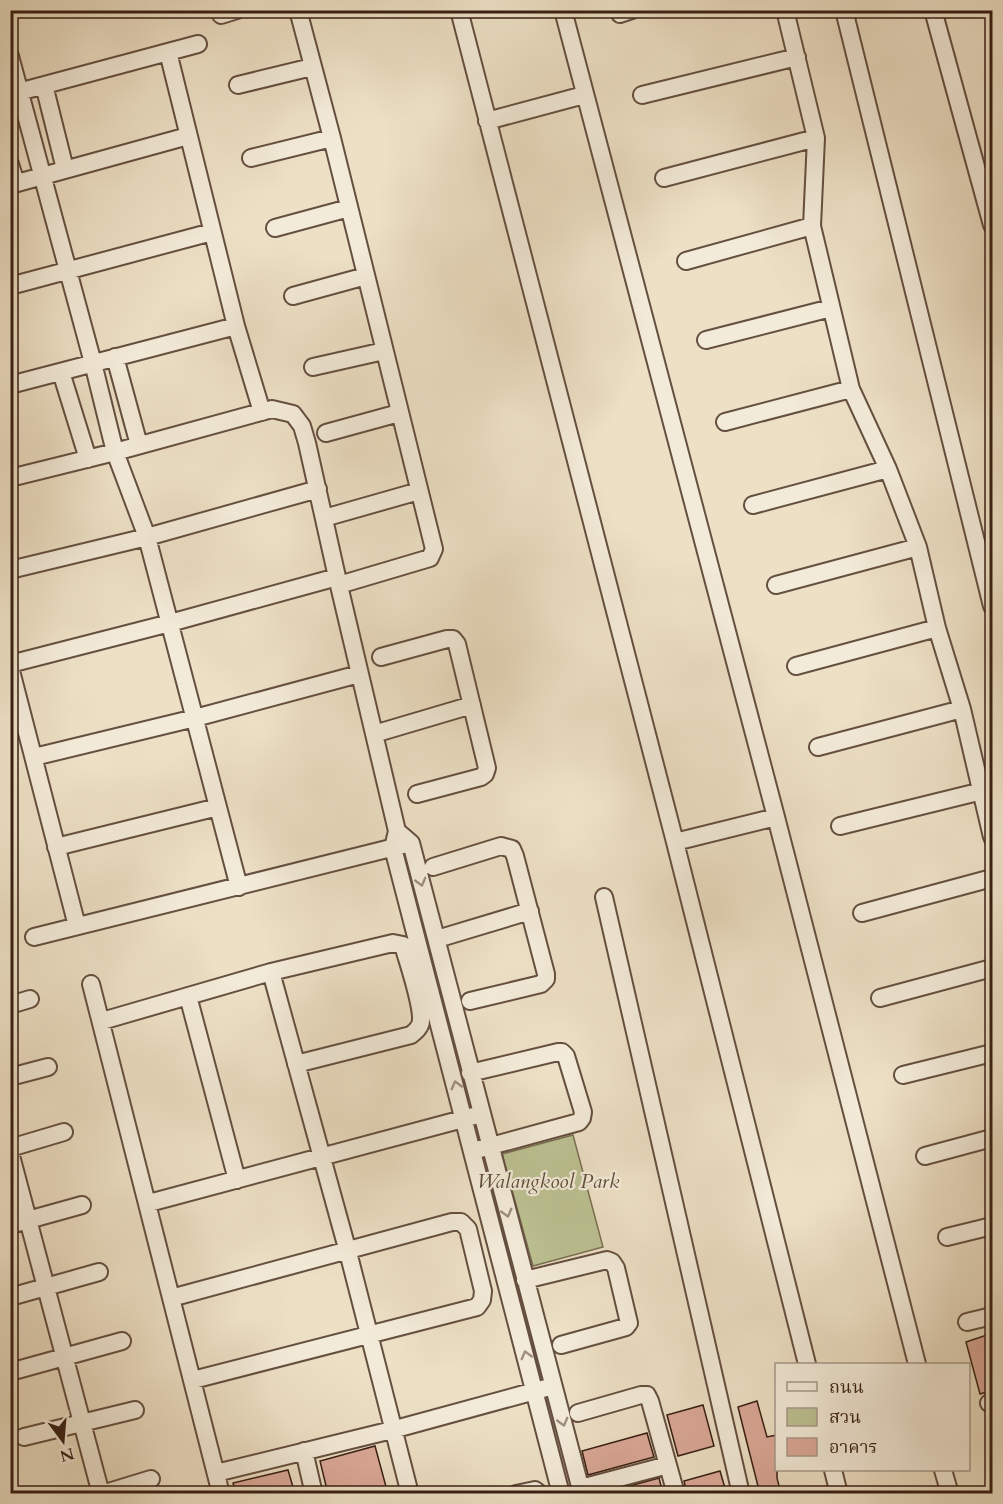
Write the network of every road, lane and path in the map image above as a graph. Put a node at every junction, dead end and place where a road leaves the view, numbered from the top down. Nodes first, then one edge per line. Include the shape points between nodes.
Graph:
1 (297, 10) edge
2 (459, 10) edge
3 (563, 10) edge
4 (785, 10) edge
5 (844, 10) edge
6 (933, 10) edge
7 (198, 44) dead end
8 (168, 52) junction
9 (10, 56) edge
10 (797, 57) junction
11 (312, 68) junction
12 (44, 85) junction
13 (238, 85) dead end
14 (15, 92) edge
15 (584, 94) junction
16 (642, 95) dead end
17 (487, 121) junction
18 (188, 136) junction
19 (332, 138) junction
20 (816, 138) junction
21 (251, 158) dead end
22 (10, 164) edge
23 (65, 169) junction
24 (42, 176) junction
25 (664, 178) dead end
26 (13, 184) edge
27 (349, 208) junction
28 (993, 225) edge
29 (812, 226) junction
30 (275, 228) dead end
31 (212, 232) junction
32 (686, 261) dead end
33 (67, 271) junction
34 (366, 276) junction
35 (10, 286) edge
36 (293, 296) dead end
37 (831, 308) junction
38 (236, 326) junction
39 (706, 340) dead end
40 (384, 351) junction
41 (115, 357) junction
42 (93, 363) junction
43 (314, 367) dead end
44 (61, 372) junction
45 (10, 385) edge
46 (851, 389) junction
47 (262, 412) junction
48 (399, 413) junction
49 (725, 422) dead end
50 (326, 433) dead end
51 (140, 445) junction
52 (115, 452) junction
53 (88, 459) junction
54 (888, 469) junction
55 (10, 478) edge
56 (318, 489) junction
57 (419, 491) junction
58 (753, 505) dead end
59 (324, 518) junction
60 (147, 537) junction
61 (918, 547) junction
62 (10, 570) edge
63 (338, 581) junction
64 (776, 585) dead end
65 (993, 606) edge
66 (170, 623) junction
67 (937, 628) junction
68 (381, 657) dead end
69 (10, 665) edge
70 (796, 666) dead end
71 (359, 674) junction
72 (472, 705) junction
73 (962, 709) junction
74 (195, 718) junction
75 (374, 734) junction
76 (818, 747) dead end
77 (34, 758) junction
78 (982, 791) junction
79 (417, 794) dead end
80 (218, 807) junction
81 (776, 817) junction
82 (840, 826) dead end
83 (397, 831) junction
84 (993, 837) edge
85 (675, 842) junction
86 (411, 843) junction
87 (56, 848) junction
88 (393, 848) junction
89 (433, 867) dead end
90 (993, 878) edge
91 (239, 887) junction
92 (604, 897) dead end
93 (530, 911) junction
94 (862, 913) dead end
95 (77, 926) junction
96 (34, 937) dead end
97 (437, 939) junction
98 (993, 968) edge
99 (272, 972) junction
100 (92, 984) dead end
101 (188, 996) junction
102 (880, 998) dead end
103 (30, 999) dead end
104 (11, 1001) edge
105 (470, 1001) dead end
106 (102, 1021) junction
107 (993, 1053) edge
108 (296, 1064) junction
109 (48, 1067) dead end
110 (470, 1073) junction
111 (903, 1075) dead end
112 (10, 1077) edge
113 (473, 1116) junction
114 (64, 1132) dead end
115 (993, 1138) edge
116 (481, 1149) junction
117 (10, 1150) edge
118 (925, 1156) dead end
119 (321, 1157) junction
120 (237, 1180) junction
121 (149, 1203) junction
122 (82, 1205) dead end
123 (29, 1219) junction
124 (10, 1225) edge
125 (993, 1226) edge
126 (947, 1238) dead end
127 (348, 1252) junction
128 (99, 1272) dead end
129 (525, 1280) junction
130 (47, 1286) junction
131 (10, 1297) edge
132 (171, 1298) junction
133 (993, 1316) edge
134 (968, 1322) dead end
135 (369, 1336) junction
136 (122, 1341) dead end
137 (561, 1345) dead end
138 (66, 1356) junction
139 (806, 1363) edge
140 (915, 1363) edge
141 (10, 1372) edge
142 (192, 1380) junction
143 (554, 1386) junction
144 (535, 1391) junction
145 (135, 1410) dead end
146 (578, 1413) dead end
147 (83, 1422) junction
148 (392, 1430) junction
149 (24, 1437) dead end
150 (304, 1451) junction
151 (668, 1465) junction
152 (833, 1471) edge
153 (944, 1471) edge
154 (216, 1473) junction
155 (151, 1479) dead end
156 (582, 1491) edge
157 (102, 1494) edge
158 (221, 1494) edge
159 (314, 1494) edge
160 (410, 1494) edge
161 (516, 1494) edge
162 (540, 1494) edge
163 (561, 1494) edge
164 (676, 1494) edge
165 (741, 1494) edge
166 (839, 1494) edge
167 (950, 1494) edge

1 - 11 street
2 - 17 street
3 - 15 street
4 - 10 street
5 - 65 street
6 - 28 street
7 - 8 street
8 - 12 street
8 - 18 street
9 - 14 street
10 - 16 street
10 - 20 street
11 - 13 street
11 - 19 street
12 - 14 street
12 - 23 street
14 - 24 street
15 - 17 street
15 - 81 street
17 - 85 street
18 - 23 street
18 - 31 street
19 - 21 street
19 - 27 street
20 - 25 street
20 - 29 street
22 - 26 street
23 - 24 street
24 - 26 street
24 - 33 street
27 - 30 street
27 - 34 street
29 - 32 street
29 - 37 street
31 - 33 street
31 - 38 street
33 - 35 street
33 - 42 street
34 - 36 street
34 - 40 street
37 - 39 street
37 - 46 street
38 - 41 street
38 - 47 street
40 - 43 street
40 - 48 street
41 - 42 street
41 - 51 street
42 - 44 street
42 - 52 street
44 - 45 street
44 - 53 street
46 - 49 street
46 - 54 street
47 - 51 street
47 - 56 street via 272,409 293,414 302,426
48 - 50 street
48 - 57 street
51 - 52 street
52 - 53 street
52 - 60 street
53 - 55 street
54 - 58 street
54 - 61 street
56 - 59 street
56 - 60 street
57 - 59 street
57 - 63 street via 434,549 430,558
59 - 63 street
60 - 62 street
60 - 66 street
61 - 64 street
61 - 67 street
63 - 66 street
63 - 71 street
66 - 69 street
66 - 74 street
67 - 70 street
67 - 73 street
68 - 72 street via 453,639
69 - 77 street
71 - 74 street
71 - 75 street
72 - 75 street
72 - 79 street via 487,768 485,774
73 - 76 street
73 - 78 street
74 - 77 street
74 - 80 street
75 - 83 street
77 - 87 street
78 - 82 street
78 - 84 street
80 - 87 street
80 - 91 street
81 - 85 street
81 - 140 street
83 - 86 street
83 - 88 street
85 - 139 street
86 - 88 street
86 -> 97 street
87 - 95 street
88 - 91 street
113 -> 88 street
89 - 93 street via 508,847 515,856
90 - 94 street
91 - 95 street
92 - 165 street
93 - 97 street
93 - 105 street via 546,979 541,984
95 - 96 street
97 - 110 street
98 - 102 street
99 - 101 street
99 - 108 street
99 - 108 street via 403,945 422,1020 419,1028 411,1035
100 - 106 street
101 - 106 street
101 - 120 street
103 - 104 street
106 - 121 street
107 - 111 street
108 - 119 street
109 - 112 street
110 - 113 street
110 - 116 street via 562,1052 583,1112 579,1122
113 - 116 street
113 - 119 street
114 - 117 street
115 - 118 street
116 -> 129 street
144 -> 116 street
117 - 123 street
119 - 120 street
119 - 127 street
120 - 121 street
121 - 132 street
122 - 123 street
123 - 124 street
123 - 130 street
125 - 126 street
127 - 132 street
127 - 135 street
127 - 135 street via 452,1222 461,1222 468,1229 483,1290 477,1307
128 - 130 street
129 - 137 street via 607,1260 616,1268 629,1323
129 - 143 street
130 - 131 street
130 - 138 street
132 - 142 street
133 - 134 street
135 - 142 street
135 - 148 street
136 - 138 street
138 - 141 street
138 - 147 street
142 - 154 street
143 - 144 street
143 -> 156 street
144 - 148 street
144 - 163 street
145 - 147 street
146 - 151 street via 647,1395
147 - 149 street
147 - 157 street
148 - 150 street
148 - 160 street
150 - 154 street
150 - 159 street
151 - 156 street
151 - 164 street
152 - 166 street
153 - 167 street
154 - 158 street
155 - 157 street
161 - 162 street via 535,1490

